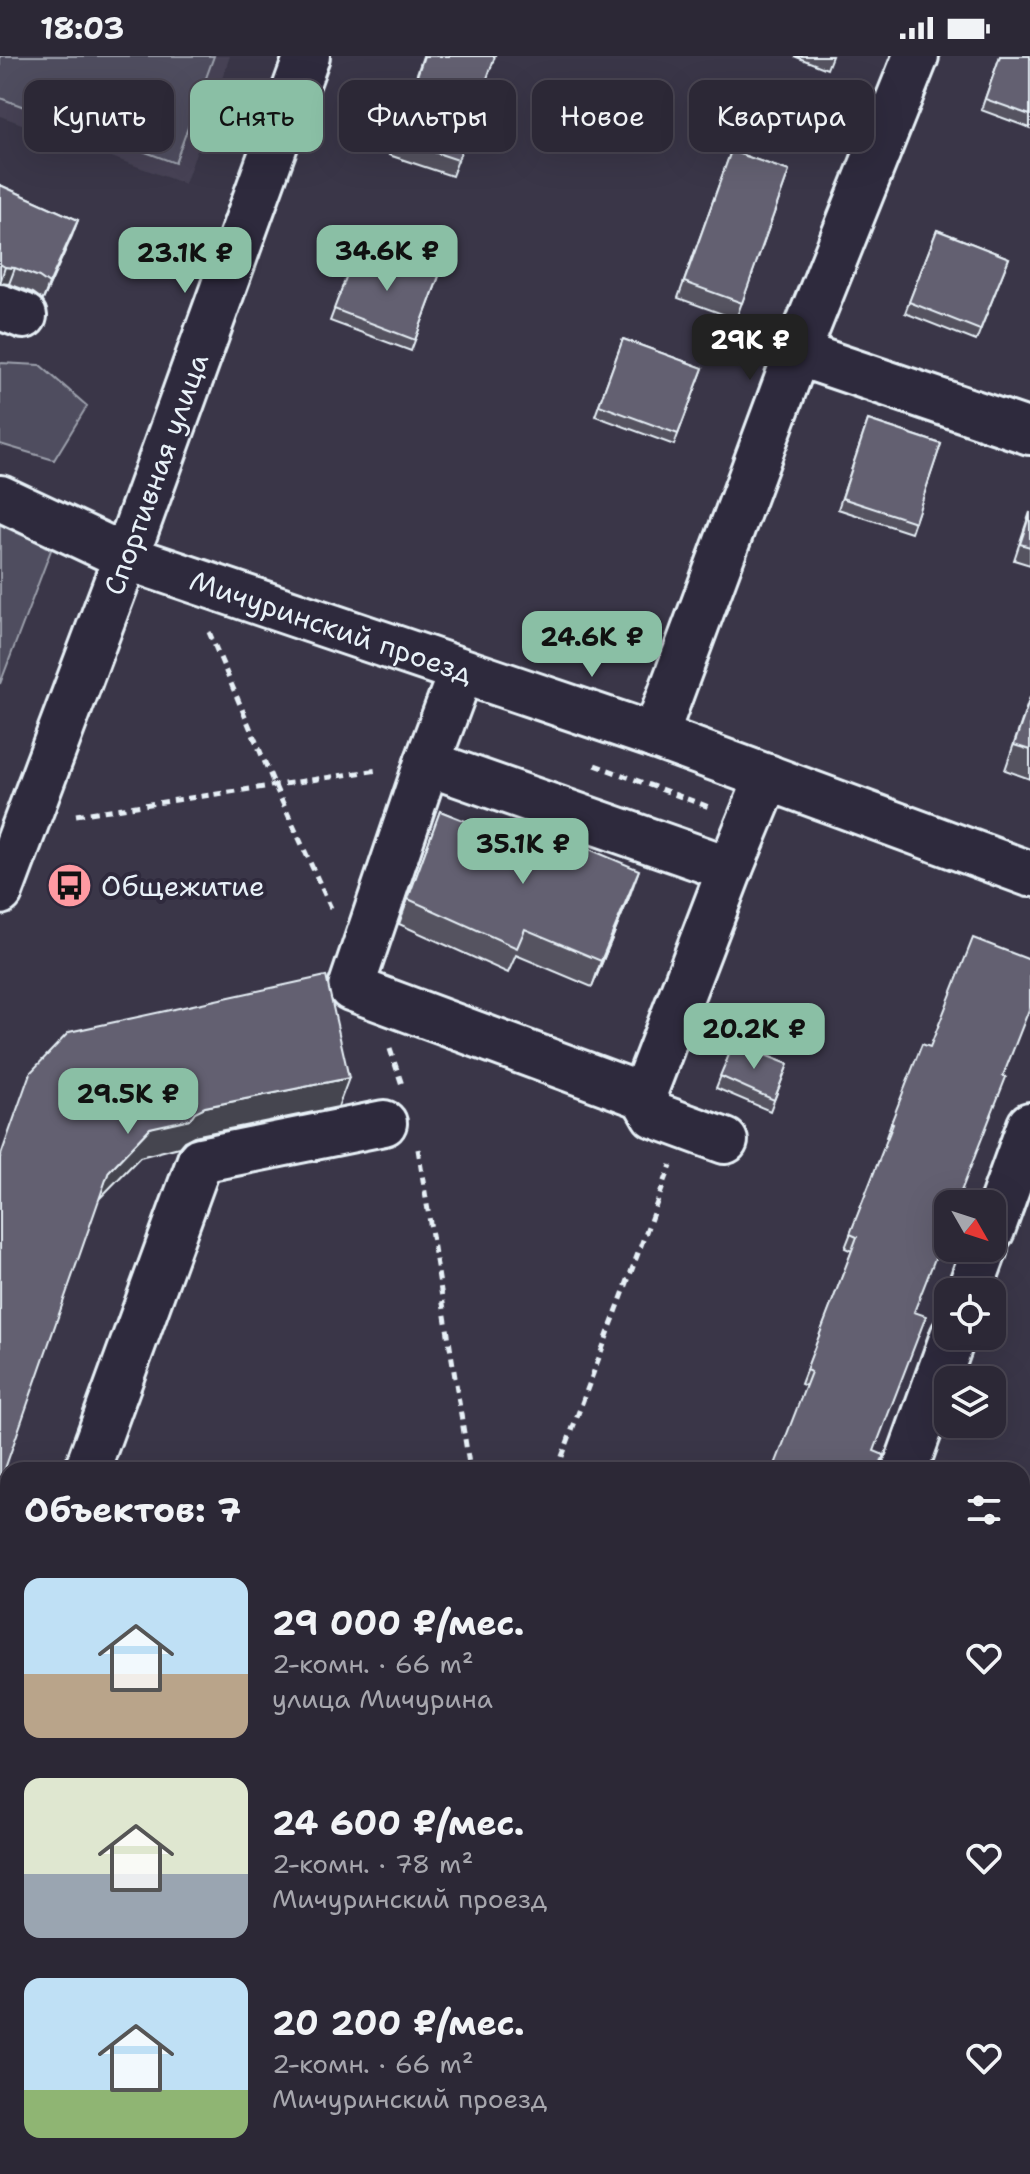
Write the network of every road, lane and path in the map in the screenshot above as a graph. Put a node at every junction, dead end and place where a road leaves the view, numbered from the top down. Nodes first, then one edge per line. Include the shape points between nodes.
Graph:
1 (307, 56) edge
2 (916, 56) edge
3 (797, 353) junction
4 (1030, 432) edge
5 (0, 498) edge
6 (126, 557) junction
7 (206, 623) dead end
8 (461, 672) junction
9 (655, 736) junction
10 (427, 763) junction
11 (768, 777) junction
12 (275, 786) junction
13 (75, 815) dead end
14 (730, 869) junction
15 (1030, 874) edge
16 (0, 892) edge
17 (365, 980) junction
18 (643, 1096) junction
19 (401, 1118) junction
20 (1030, 1125) edge
21 (705, 1134) joint
22 (1006, 1191) edge
23 (948, 1350) edge
24 (90, 1462) edge
25 (468, 1462) edge
26 (561, 1462) edge
27 (908, 1462) edge

1 - 6 street, Спортивная улица
2 - 3 street
3 - 4 street
3 - 9 street
5 - 6 street, Мичуринский проезд
6 - 8 street, Мичуринский проезд
6 - 16 street, Спортивная улица
7 - 12 path
8 - 9 street, Мичуринский проезд
8 - 10 street
9 - 11 street, Мичуринский проезд
10 - 12 path
10 - 14 street
10 - 17 street
11 - 14 street
11 - 15 street, Мичуринский проезд
12 - 13 path
12 - 17 path
14 - 18 street
17 - 18 street
17 - 19 path
18 - 21 street via 654,1115
19 - 24 street via 200,1160
19 - 25 path
20 - 22 street
21 - 26 path
23 - 27 street

